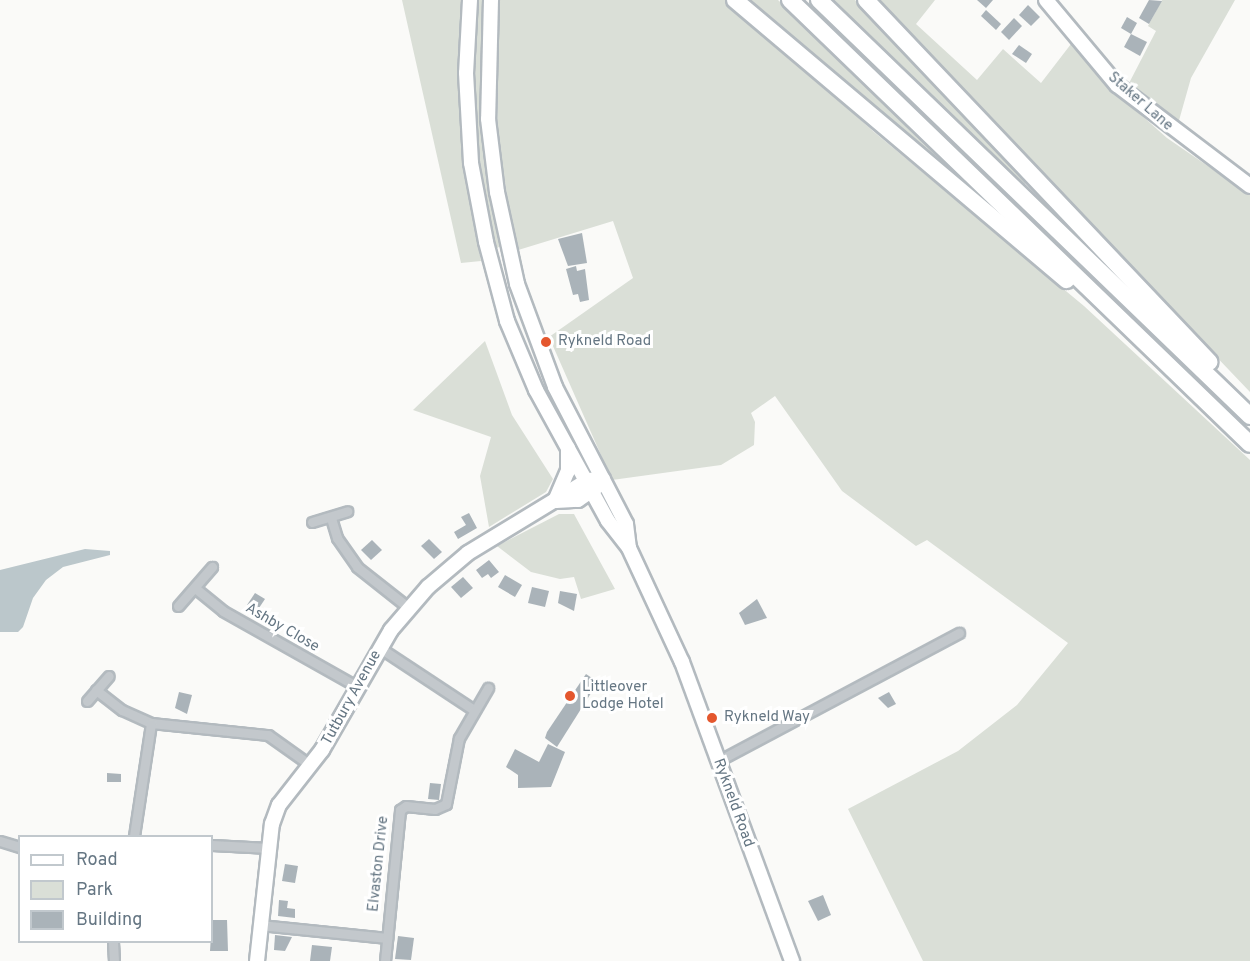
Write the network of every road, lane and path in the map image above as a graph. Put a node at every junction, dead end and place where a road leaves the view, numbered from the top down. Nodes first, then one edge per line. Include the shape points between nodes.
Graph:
1 (470, 0) edge
2 (491, 0) edge
3 (735, 0) edge
4 (790, 0) edge
5 (819, 0) edge
6 (866, 0) edge
7 (1046, 0) edge
8 (1250, 186) edge
9 (1134, 333) junction
10 (1250, 408) edge
11 (1250, 417) edge
12 (1250, 444) edge
13 (568, 446) junction
14 (603, 479) junction
15 (591, 486) junction
16 (555, 502) junction
17 (347, 512) dead end
18 (331, 518) junction
19 (312, 522) dead end
20 (629, 548) junction
21 (212, 567) dead end
22 (195, 588) junction
23 (178, 606) dead end
24 (409, 608) junction
25 (959, 633) dead end
26 (380, 648) junction
27 (109, 676) dead end
28 (358, 687) junction
29 (488, 688) dead end
30 (96, 690) junction
31 (87, 701) dead end
32 (474, 710) junction
33 (151, 723) junction
34 (718, 761) junction
35 (310, 765) junction
36 (134, 835) edge
37 (0, 841) edge
38 (18, 846) edge
39 (213, 846) edge
40 (269, 848) junction
41 (260, 925) junction
42 (387, 938) junction
43 (113, 943) edge
44 (114, 961) edge
45 (256, 961) edge
46 (385, 961) edge
47 (792, 961) edge

1 - 13 street, Rykneld Road via 468,118 486,242 513,337 536,390
2 - 14 street, Rykneld Road via 488,119 505,234 541,354
3 - 9 highway via 932,169
4 - 9 highway
5 - 11 highway
6 - 10 highway
7 - 8 street, Staker Lane via 1117,85
9 - 12 highway
13 - 15 street, Rykneld Road
13 - 16 street via 568,471
14 - 15 street
14 - 20 street, Rykneld Road via 626,524
15 - 16 street, Tutbury Avenue via 578,500
15 - 20 street, Rykneld Road via 608,521
16 - 24 street, Tutbury Avenue via 468,552
17 - 18 street
18 - 19 street
18 - 24 street via 337,538 352,561
20 - 34 street, Rykneld Road via 682,662
21 - 22 street
22 - 23 street
22 - 28 street, Ashby Close via 223,611
24 - 26 street, Tutbury Avenue
25 - 34 street
26 - 28 street, Tutbury Avenue
26 - 32 street
27 - 30 street
28 - 35 street, Tutbury Avenue via 332,735
29 - 32 street, Elvaston Drive
30 - 31 street
30 - 33 street via 122,710
32 - 42 street, Elvaston Drive via 459,738 446,804 435,809 406,806 400,810
33 - 35 street via 252,731 281,741
33 - 36 street
34 - 47 street, Rykneld Road
35 - 40 street, Tutbury Avenue via 279,805
37 - 38 street
39 - 40 street
40 - 41 street, Tutbury Avenue
41 - 42 street
41 - 45 street, Tutbury Avenue
42 - 46 street, Elvaston Drive
43 - 44 street

